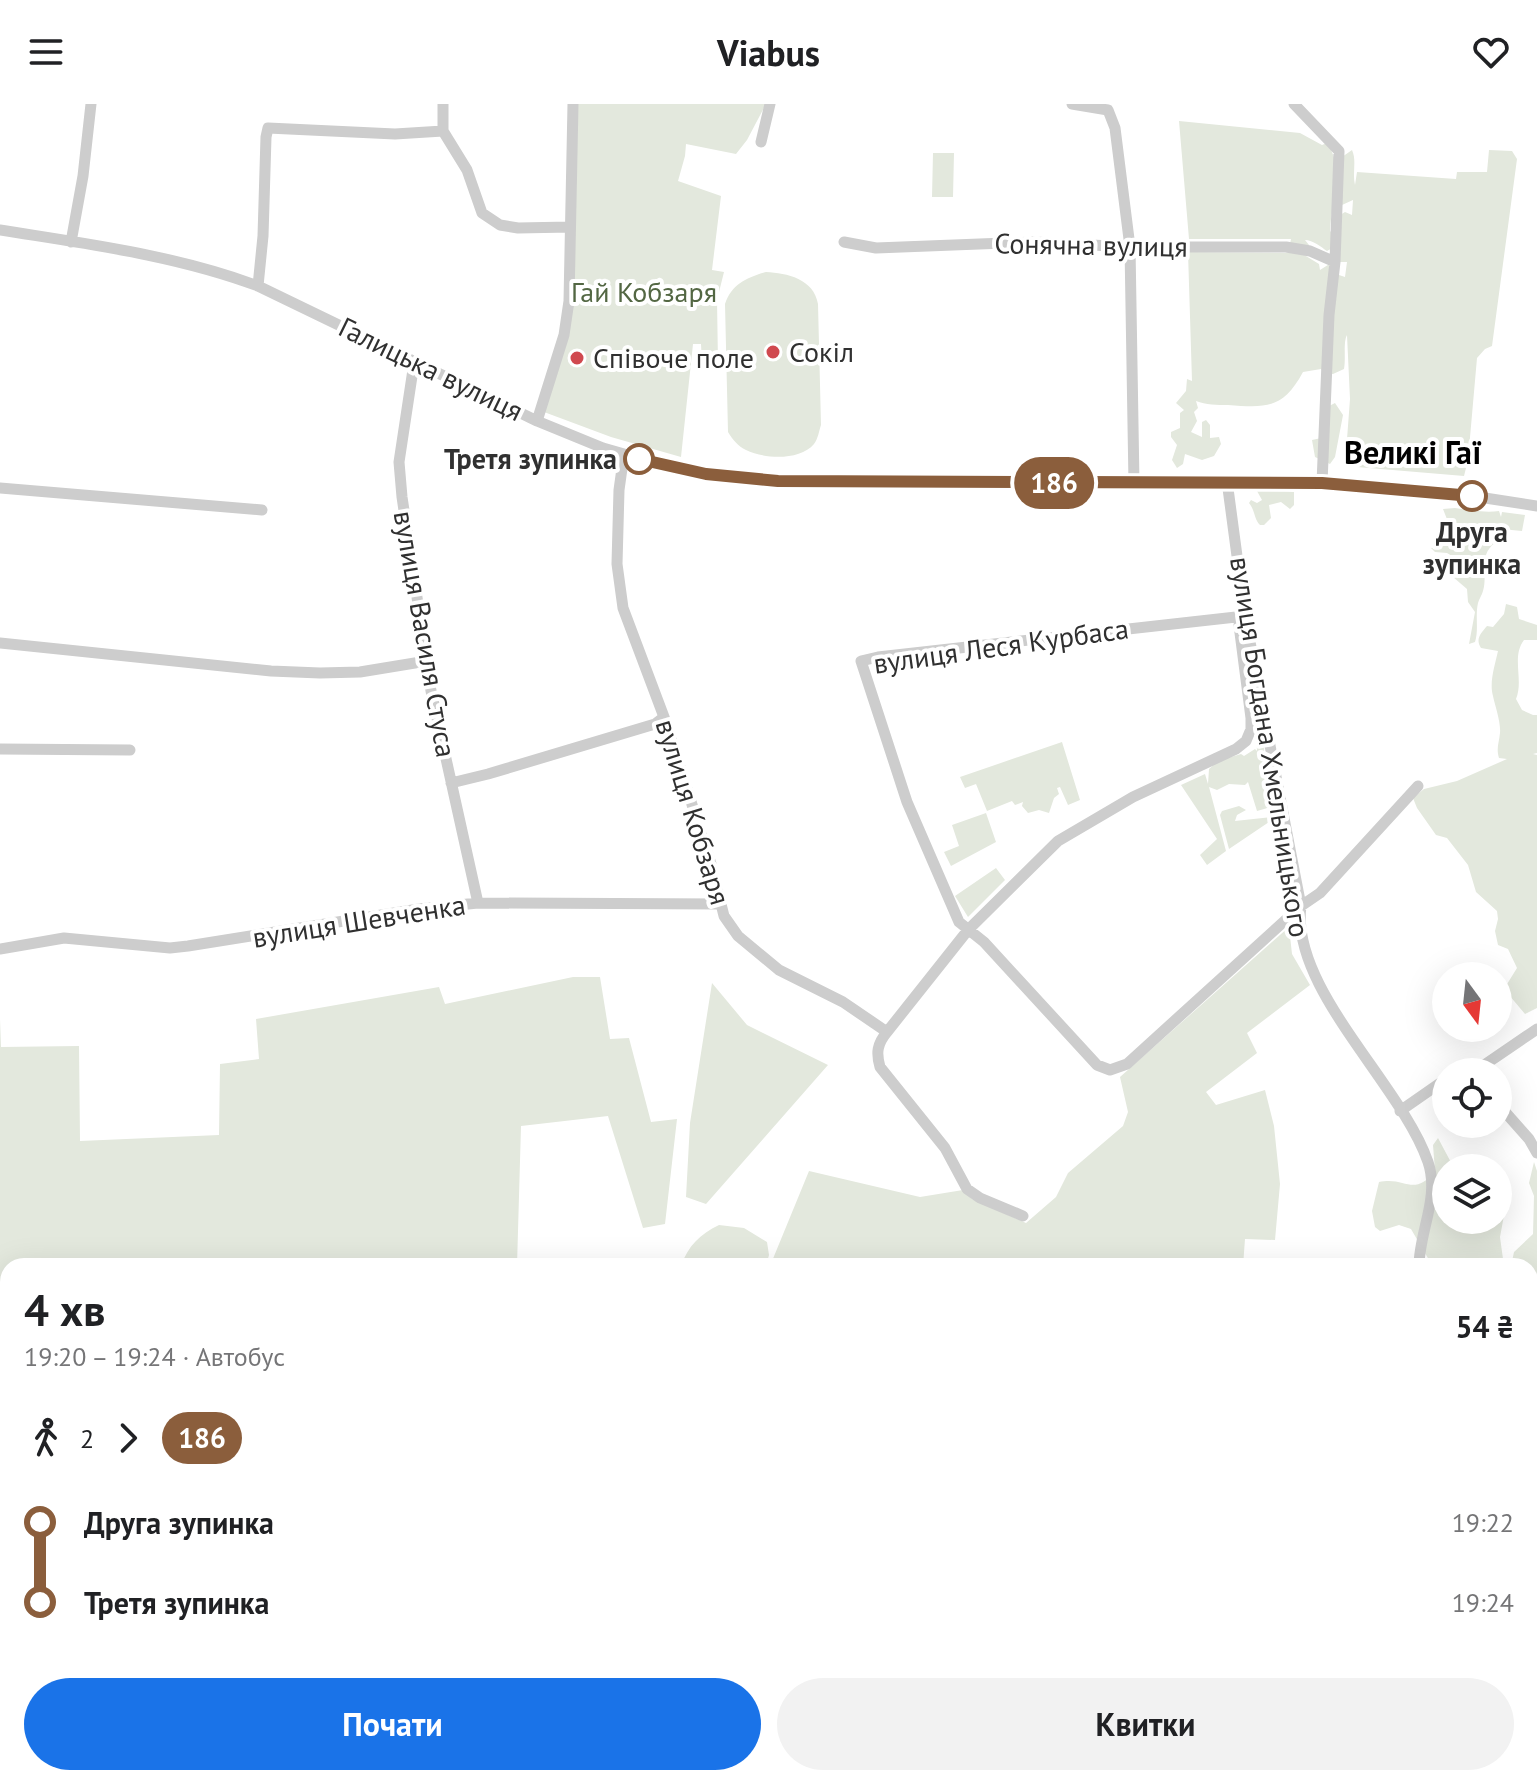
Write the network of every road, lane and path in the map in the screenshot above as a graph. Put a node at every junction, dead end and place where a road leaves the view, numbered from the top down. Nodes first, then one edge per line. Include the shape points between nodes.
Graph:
1 (91, 104) edge
2 (443, 104) edge
3 (573, 104) edge
4 (770, 104) edge
5 (1072, 104) edge
6 (1294, 104) edge
7 (443, 131) junction
8 (761, 142) dead end
9 (570, 227) junction
10 (0, 230) edge
11 (71, 242) junction
12 (844, 242) dead end
13 (1130, 247) junction
14 (1335, 262) junction
15 (258, 286) junction
16 (414, 363) junction
17 (537, 421) junction
18 (624, 454) junction
19 (1227, 481) junction
20 (1134, 483) junction
21 (1322, 483) junction
22 (0, 488) edge
23 (1537, 506) edge
24 (262, 510) dead end
25 (1245, 616) junction
26 (0, 643) edge
27 (427, 661) junction
28 (664, 717) junction
29 (0, 749) edge
30 (130, 750) dead end
31 (451, 783) junction
32 (1418, 786) dead end
33 (478, 903) junction
34 (721, 904) junction
35 (1301, 906) junction
36 (968, 930) junction
37 (0, 949) edge
38 (1537, 1029) edge
39 (887, 1032) junction
40 (1492, 1058) edge
41 (1432, 1089) edge
42 (1400, 1111) junction
43 (1512, 1120) edge
44 (1537, 1153) edge
45 (1023, 1216) dead end
46 (1421, 1258) edge

1 - 11 street
2 - 7 street
3 - 9 street
4 - 8 street
5 - 13 street via 1108,110 1115,128
6 - 14 street via 1339,151
7 - 9 street via 489,219 518,228
7 - 15 street via 268,128
9 - 17 street via 564,335
10 - 11 street, Галицька вулиця
11 - 15 street, Галицька вулиця via 192,264
12 - 13 street, Сонячна вулиця via 876,248 1034,242
13 - 14 street, Сонячна вулиця via 1286,247
13 - 20 street
14 - 21 street
15 - 16 street, Галицька вулиця
16 - 17 street, Галицька вулиця
16 - 27 street, вулиця Василя Стуса via 399,462
17 - 18 street, Галицька вулиця
18 - 20 street, Галицька вулиця via 680,470 778,481
18 - 28 street, вулиця Кобзаря via 617,564 623,608
19 - 20 street, Галицька вулиця
19 - 21 street, Галицька вулиця
19 - 25 street, вулиця Богдана Хмельницького
21 - 23 street, Галицька вулиця
22 - 24 street
25 - 35 street, вулиця Богдана Хмельницького
25 - 36 street via 1239,625 1251,718 1246,741 1058,841
25 - 36 street, вулиця Леся Курбаса via 861,661 907,802 959,922
26 - 27 street via 320,673
27 - 31 street, вулиця Василя Стуса
28 - 31 street via 655,724
28 - 34 street, вулиця Кобзаря
29 - 30 street
31 - 33 street, вулиця Василя Стуса
32 - 35 street via 1320,893
33 - 34 street, вулиця Шевченка
33 - 37 street, вулиця Шевченка via 170,948 64,938
34 - 39 street, вулиця Кобзаря via 738,936 760,957
35 - 36 street, вулиця Леся Курбаса via 1127,1064 1110,1070 1097,1065
35 - 42 street, вулиця Богдана Хмельницького via 1301,939 1313,971
36 - 39 street
38 - 40 street
39 - 45 street via 879,1040 880,1067 945,1148 967,1189
41 - 42 street
42 - 46 street, вулиця Богдана Хмельницького via 1430,1177
43 - 44 street

